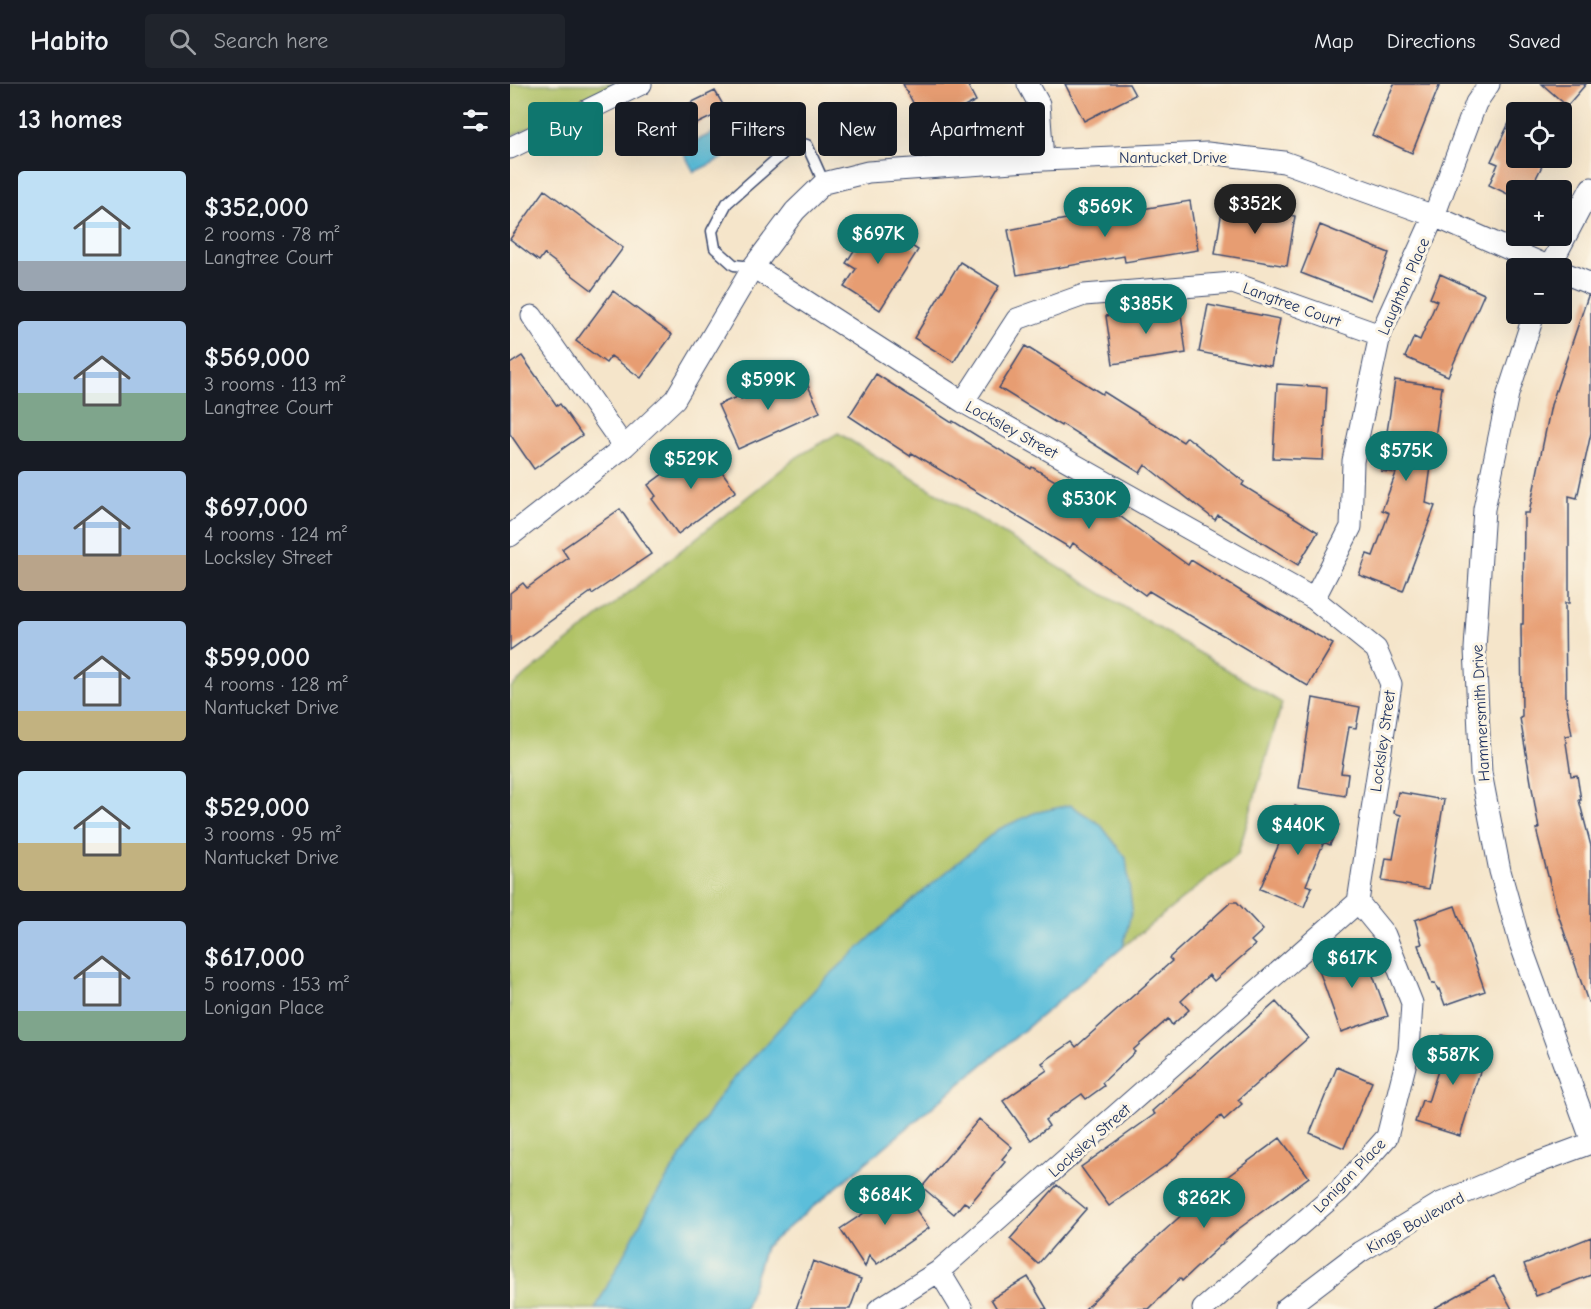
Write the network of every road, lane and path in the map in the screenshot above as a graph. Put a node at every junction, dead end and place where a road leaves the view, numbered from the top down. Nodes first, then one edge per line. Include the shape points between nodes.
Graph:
1 (641, 84) edge
2 (1028, 84) edge
3 (1490, 84) edge
4 (510, 148) edge
5 (1043, 160) junction
6 (824, 183) junction
7 (1591, 188) edge
8 (1434, 216) junction
9 (1528, 258) edge
10 (1558, 258) edge
11 (753, 267) junction
12 (1572, 276) edge
13 (1591, 284) edge
14 (532, 316) dead end
15 (1531, 324) edge
16 (1380, 335) junction
17 (963, 402) junction
18 (624, 447) junction
19 (510, 536) edge
20 (1314, 599) junction
21 (1358, 902) junction
22 (1591, 1139) edge
23 (1591, 1143) edge
24 (939, 1271) junction
25 (879, 1309) edge
26 (962, 1309) edge
27 (1203, 1309) edge
28 (1285, 1309) edge

1 - 4 street
2 - 5 street via 1040,104
3 - 8 street, Laughton Place via 1476,103
5 - 6 street, Nantucket Drive via 868,172
5 - 8 street, Nantucket Drive via 1207,153 1284,162
6 - 11 street via 795,212
6 - 11 lane via 807,145 796,142 727,203 712,231 715,248 734,265
7 - 10 street
8 - 9 street, Nantucket Drive
8 - 16 street, Laughton Place
11 - 17 street, Locksley Street
11 - 18 street via 675,399
12 - 13 street, Nantucket Drive
14 - 18 street
15 - 22 street, Hammersmith Drive via 1508,394 1484,509 1475,648 1481,774 1500,871 1520,943
16 - 17 street, Langtree Court via 1233,283 1084,295 1017,319
16 - 20 street, Laughton Place via 1353,461 1351,527
17 - 20 street, Locksley Street
18 - 19 street
20 - 21 street, Locksley Street via 1376,649 1391,684
21 - 24 street, Locksley Street
21 - 27 street, Lonigan Place via 1385,935 1412,1003 1409,1050 1387,1137 1339,1191
23 - 28 street, Kings Boulevard via 1439,1204 1360,1252
24 - 25 street, Locksley Street
24 - 26 street

